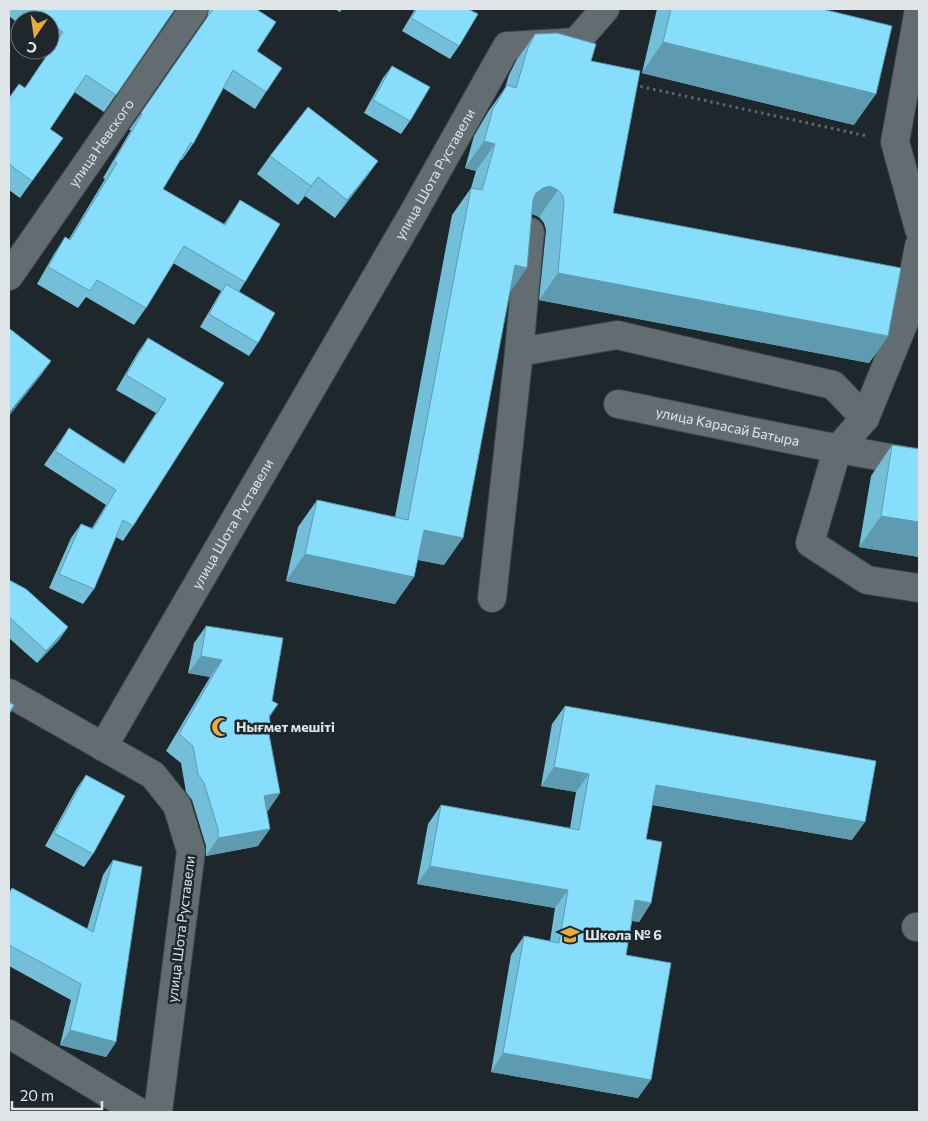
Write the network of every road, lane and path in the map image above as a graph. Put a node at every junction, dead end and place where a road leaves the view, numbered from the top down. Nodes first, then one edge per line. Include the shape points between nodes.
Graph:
1 (194, 9) edge
2 (605, 9) edge
3 (919, 9) edge
4 (632, 85) edge
5 (895, 142) junction
6 (530, 229) edge
7 (919, 229) edge
8 (919, 246) edge
9 (9, 276) edge
10 (519, 352) junction
11 (618, 404) dead end
12 (865, 418) junction
13 (837, 450) junction
14 (919, 463) edge
15 (919, 588) edge
16 (492, 598) dead end
17 (9, 693) edge
18 (103, 747) junction
19 (9, 1034) edge
20 (139, 1112) edge
21 (158, 1112) edge

1 - 9 street, улица Невского
2 - 18 street, улица Шота Руставели via 576,42 507,46
3 - 5 street
4 - 5 path
5 - 7 street
6 - 10 street
8 - 12 street via 905,320
10 - 12 street via 617,335 833,385
10 - 16 street
11 - 13 street, улица Карасай Батыра
12 - 13 street
13 - 14 street, улица Карасай Батыра
13 - 15 street via 810,543 868,580
17 - 18 street
18 - 21 street, улица Шота Руставели via 153,774 177,805 191,851
19 - 20 street

